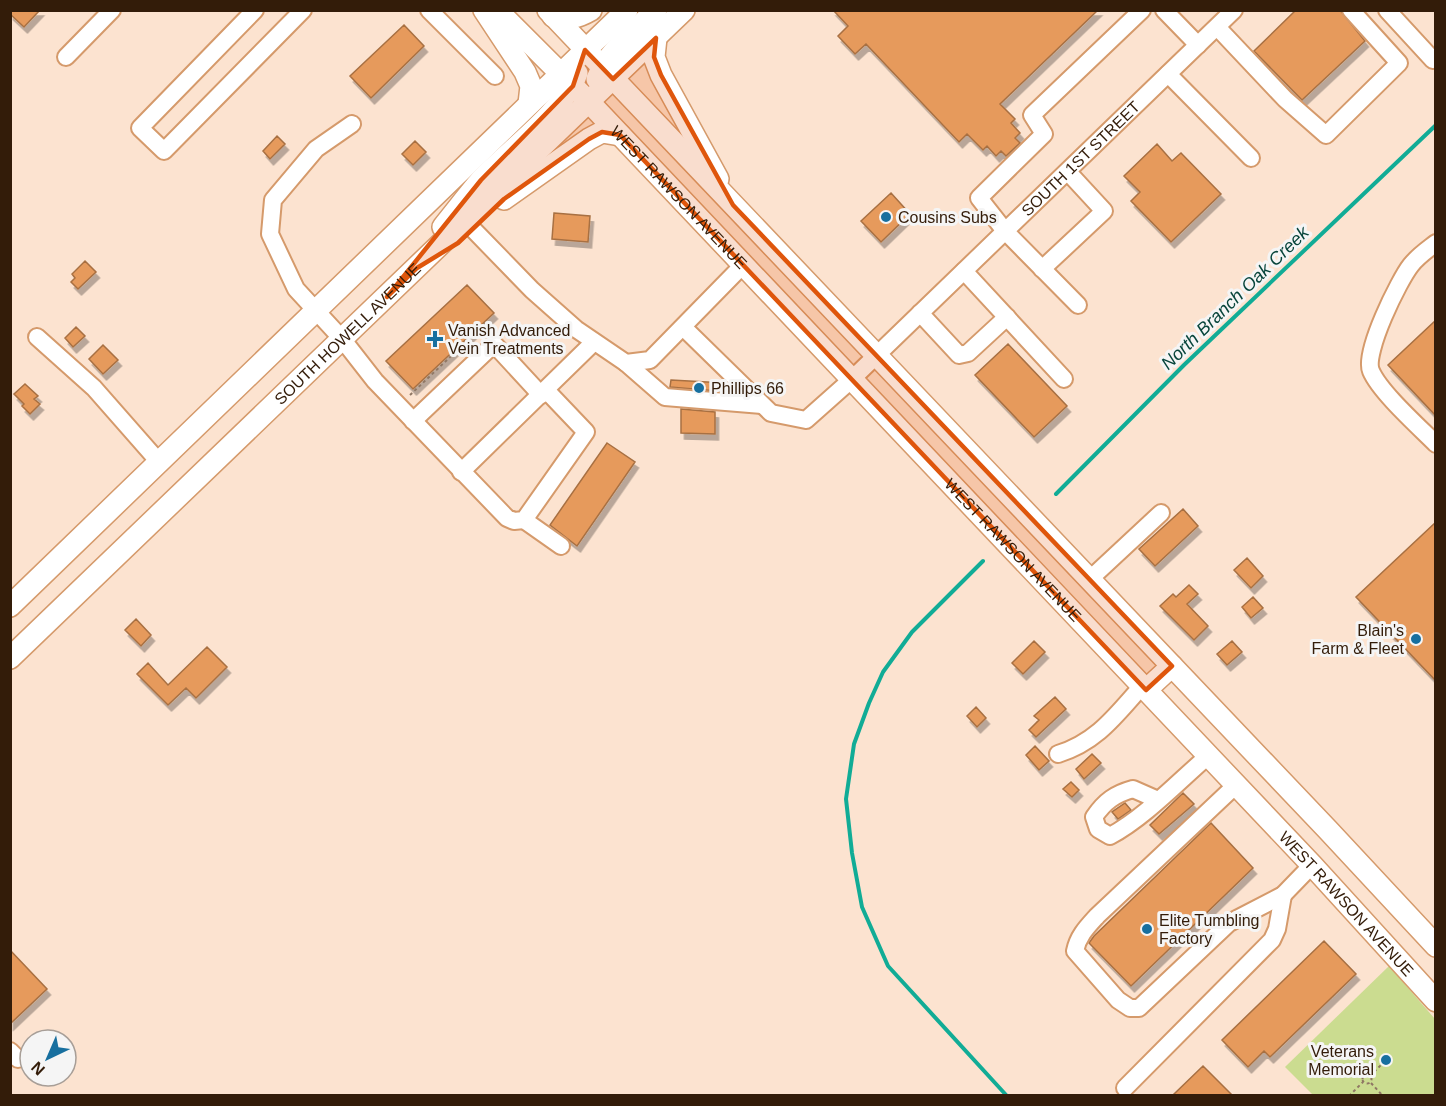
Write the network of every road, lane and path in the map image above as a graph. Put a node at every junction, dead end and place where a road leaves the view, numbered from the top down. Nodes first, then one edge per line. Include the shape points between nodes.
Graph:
1 (112, 10) edge
2 (255, 10) edge
3 (303, 10) edge
4 (429, 10) edge
5 (484, 10) edge
6 (497, 10) edge
7 (591, 10) edge
8 (627, 10) edge
9 (656, 10) edge
10 (684, 10) edge
11 (1142, 10) edge
12 (1164, 10) edge
13 (1234, 10) edge
14 (1351, 10) edge
15 (1387, 10) edge
16 (550, 13) edge
17 (1217, 27) junction
18 (656, 38) junction
19 (1198, 45) junction
20 (585, 50) junction
21 (66, 57) dead end
22 (1436, 57) edge
23 (607, 73) junction
24 (1168, 74) junction
25 (495, 76) dead end
26 (567, 80) junction
27 (589, 102) junction
28 (529, 104) junction
29 (352, 124) dead end
30 (620, 135) junction
31 (1251, 158) dead end
32 (1068, 172) junction
33 (733, 206) junction
34 (469, 225) junction
35 (1005, 231) junction
36 (1436, 243) edge
37 (743, 265) junction
38 (1042, 268) junction
39 (964, 271) junction
40 (387, 297) junction
41 (1078, 305) dead end
42 (315, 310) junction
43 (920, 313) junction
44 (1007, 317) junction
45 (682, 327) junction
46 (37, 337) dead end
47 (343, 340) junction
48 (594, 342) junction
49 (494, 344) junction
50 (877, 354) junction
51 (626, 363) junction
52 (1064, 379) dead end
53 (851, 380) junction
54 (544, 393) junction
55 (405, 400) dead end
56 (762, 405) junction
57 (413, 421) junction
58 (1436, 444) edge
59 (159, 462) junction
60 (461, 472) junction
61 (1161, 513) dead end
62 (524, 520) junction
63 (561, 546) dead end
64 (1090, 579) junction
65 (10, 606) edge
66 (10, 658) edge
67 (1172, 666) junction
68 (1144, 688) junction
69 (1058, 754) dead end
70 (1208, 756) junction
71 (1236, 785) junction
72 (1158, 800) dead end
73 (1312, 865) junction
74 (1283, 895) junction
75 (1436, 946) edge
76 (1436, 1000) edge
77 (1383, 1063) dead end
78 (1370, 1076) junction
79 (1364, 1082) junction
80 (1370, 1082) junction
81 (1125, 1088) dead end
82 (1349, 1095) edge
83 (1383, 1095) edge

1 - 21 street
2 - 3 street via 140,128 164,151
4 - 25 street
5 - 28 main road via 525,72 531,86
6 - 26 main road, WEST RAWSON AVENUE
7 - 16 main road via 567,19
8 - 20 main road
9 - 23 main road via 622,43
10 - 18 main road
11 - 35 street via 1032,115 1044,134 979,198
12 - 19 street
13 - 17 street, SOUTH 1ST STREET
14 - 17 street via 1399,63 1326,135 1285,99
15 - 22 street via 1433,60
16 - 20 main road, WEST RAWSON AVENUE
17 - 19 street, SOUTH 1ST STREET
18 - 23 main road
18 - 33 main road via 654,57 661,75
19 - 24 street, SOUTH 1ST STREET
20 - 23 main road, WEST RAWSON AVENUE
20 - 26 main road
23 - 27 main road
23 - 33 main road, WEST RAWSON AVENUE
24 - 31 street
24 - 32 street, SOUTH 1ST STREET
26 - 27 main road, WEST RAWSON AVENUE
26 - 28 main road
26 - 40 main road via 550,114 481,180
27 - 30 main road, WEST RAWSON AVENUE
27 - 34 main road
28 - 42 main road
29 - 42 street via 316,149 273,200 270,234 296,290
30 - 34 main road via 602,132 589,139
30 - 37 main road, WEST RAWSON AVENUE
32 - 35 street, SOUTH 1ST STREET
32 - 38 street via 1104,211
33 - 50 main road, WEST RAWSON AVENUE
34 - 40 main road, SOUTH HOWELL AVENUE via 458,243 417,268
34 - 48 street via 532,290
35 - 38 street
35 - 39 street, SOUTH 1ST STREET
36 - 58 street via 1410,266 1384,316 1369,360 1371,371 1388,394
37 - 45 street
37 - 53 main road, WEST RAWSON AVENUE
38 - 41 street
39 - 43 street, SOUTH 1ST STREET
39 - 44 street
40 - 47 main road, SOUTH HOWELL AVENUE
42 - 47 street
42 - 59 main road
43 - 44 street via 959,355 968,353
43 - 50 street, SOUTH 1ST STREET
44 - 52 street
45 - 51 street via 650,360
45 - 56 street
46 - 59 street via 94,388
47 - 57 street
47 - 66 main road, SOUTH HOWELL AVENUE
48 - 51 street
48 - 54 street
49 - 54 street
49 - 55 path via 496,336 485,324
49 - 57 street
50 - 53 street, SOUTH 1ST STREET
50 - 64 main road, WEST RAWSON AVENUE
51 - 56 street via 664,397
53 - 56 street, SOUTH 1ST STREET via 806,420 771,413
53 - 68 main road, WEST RAWSON AVENUE
54 - 60 street
54 - 62 street via 586,432
57 - 60 street
59 - 65 main road
60 - 62 street via 507,519
61 - 64 street
62 - 63 street
64 - 67 main road, WEST RAWSON AVENUE
67 - 68 main road
67 - 75 main road, WEST RAWSON AVENUE
68 - 69 street via 1093,738
68 - 70 main road, WEST RAWSON AVENUE
70 - 71 main road, WEST RAWSON AVENUE
70 - 72 street
71 - 73 main road, WEST RAWSON AVENUE
71 - 74 street via 1097,916 1082,932 1075,951 1118,1000 1130,1008 1139,1008 1229,923
73 - 74 street
73 - 76 main road, WEST RAWSON AVENUE
74 - 81 street via 1272,940
77 - 78 path
78 - 79 path via 1364,1076
78 - 80 path
79 - 80 path
79 - 82 path
80 - 83 path

